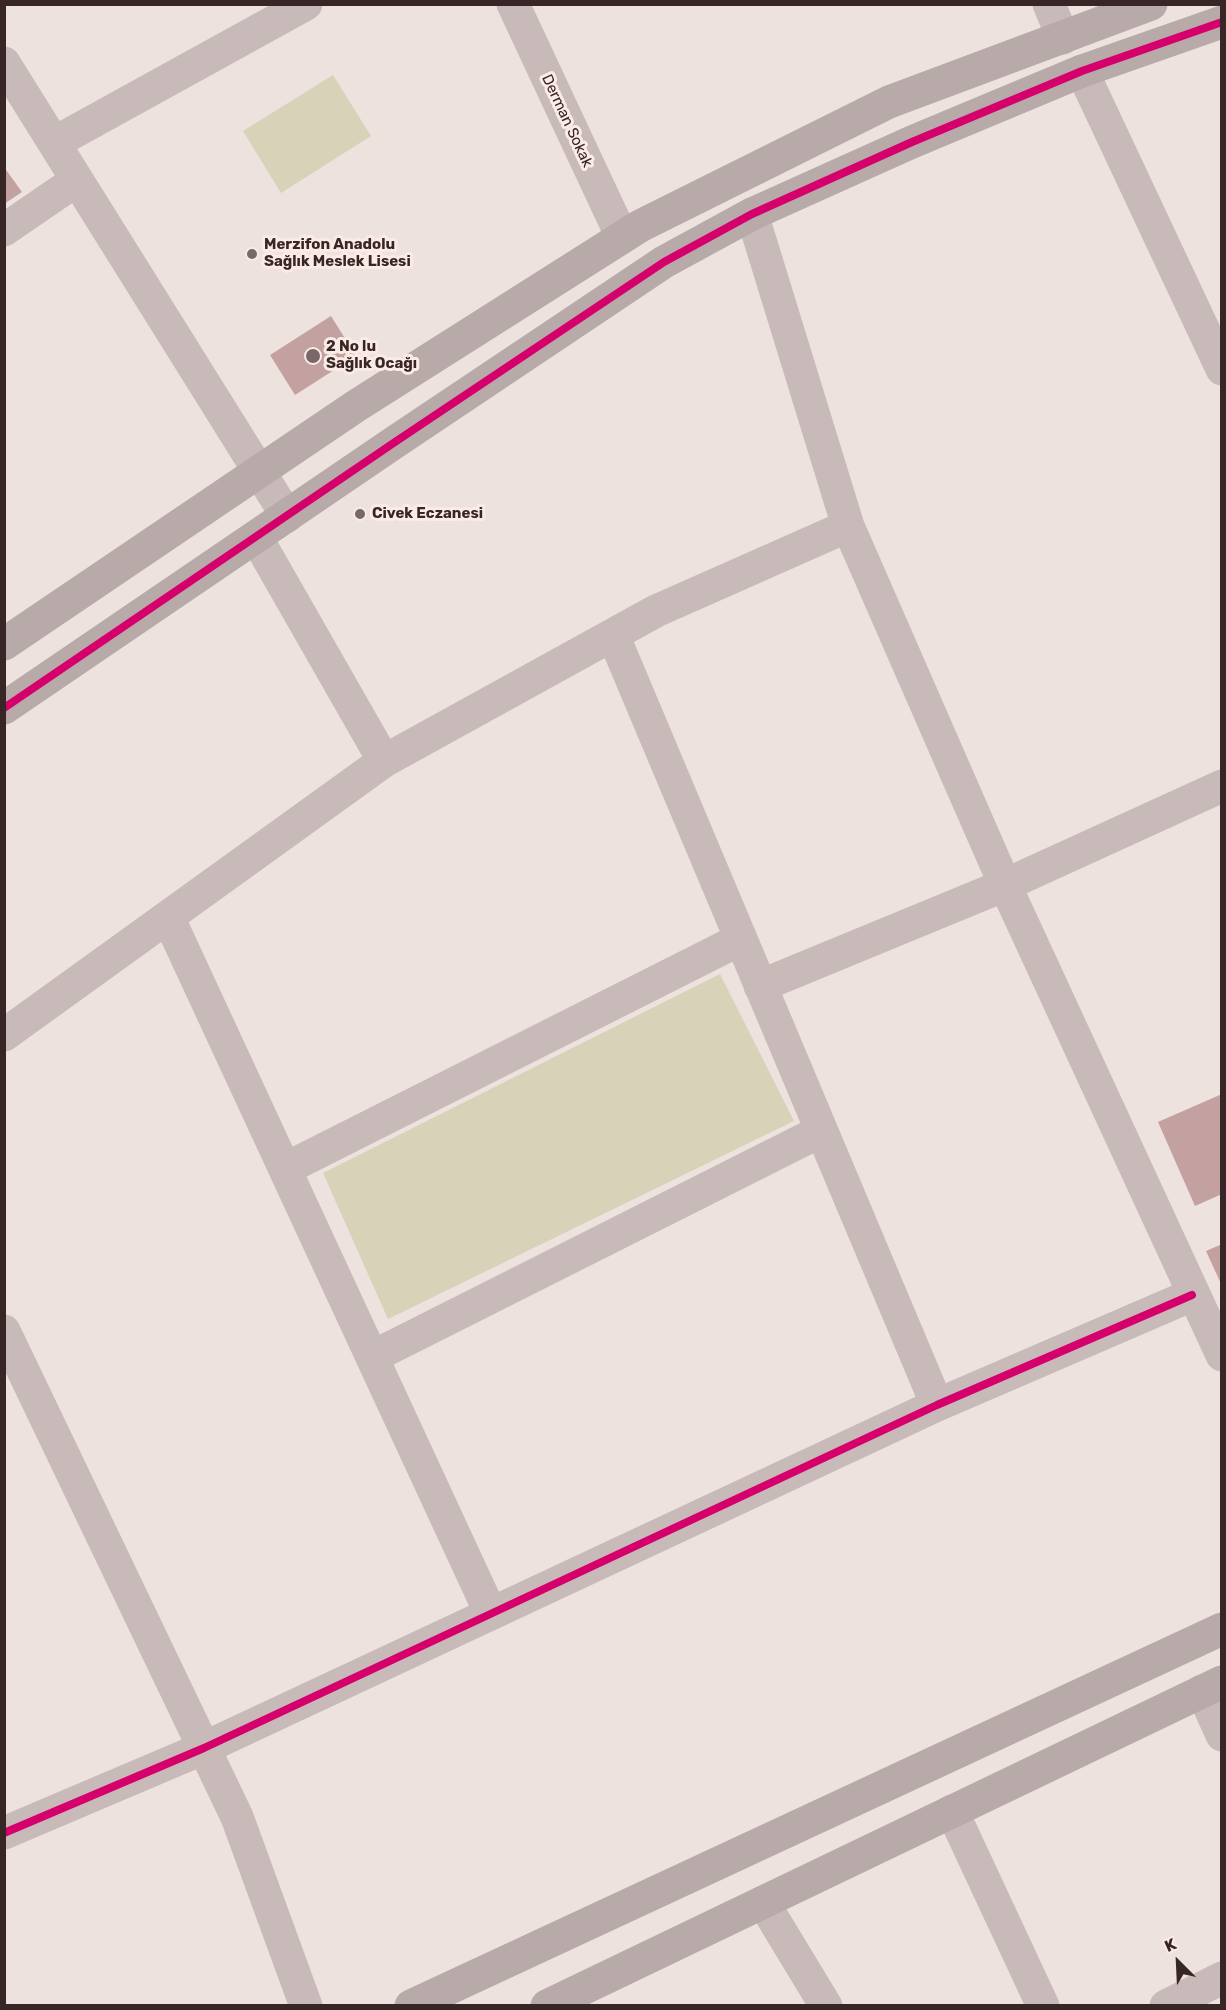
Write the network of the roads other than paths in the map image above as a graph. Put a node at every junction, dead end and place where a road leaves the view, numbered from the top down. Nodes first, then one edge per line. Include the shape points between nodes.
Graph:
1 (306, 4) edge
2 (513, 4) edge
3 (1049, 4) edge
4 (1152, 4) edge
5 (1221, 22) edge
6 (1063, 38) junction
7 (4, 63) edge
8 (1082, 71) junction
9 (54, 143) junction
10 (77, 180) junction
11 (753, 214) junction
12 (4, 230) edge
13 (622, 237) junction
14 (1221, 369) edge
15 (258, 472) junction
16 (287, 516) junction
17 (848, 526) junction
18 (256, 537) junction
19 (613, 635) junction
20 (4, 644) edge
21 (4, 708) edge
22 (384, 761) junction
23 (1221, 786) edge
24 (1005, 885) junction
25 (168, 917) junction
26 (741, 939) junction
27 (760, 986) junction
28 (4, 1035) edge
29 (821, 1131) junction
30 (285, 1169) junction
31 (1192, 1295) junction
32 (4, 1331) edge
33 (1221, 1355) edge
34 (372, 1357) junction
35 (937, 1405) junction
36 (491, 1614) junction
37 (1221, 1629) edge
38 (1212, 1687) edge
39 (1221, 1735) edge
40 (204, 1748) junction
41 (952, 1811) junction
42 (4, 1833) edge
43 (763, 1902) junction
44 (1221, 1978) edge
45 (306, 2006) edge
46 (411, 2006) edge
47 (547, 2006) edge
48 (826, 2006) edge
49 (1043, 2006) edge
50 (1166, 2006) edge

1 - 9 street
2 - 13 street, Derman Sokak
3 - 6 street
4 - 6 street
5 - 8 street
6 - 13 street via 889,102
7 - 9 street
8 - 11 street
8 - 14 street
9 - 10 street
10 - 12 street
10 - 15 street
11 - 16 street via 664,262
11 - 17 street
13 - 15 street
15 - 16 street
15 - 20 street
16 - 18 street
17 - 19 street via 656,611
17 - 24 street
18 - 21 street
18 - 22 street
19 - 22 street
19 - 26 street
22 - 25 street
23 - 24 street
24 - 27 street
24 - 31 street
25 - 28 street
25 - 30 street
26 - 27 street
26 - 30 street
27 - 29 street
29 - 34 street
29 - 35 street
30 - 34 street
31 - 33 street
31 - 35 street
32 - 40 street
34 - 36 street
35 - 36 street
36 - 40 street
37 - 46 street
38 - 39 street
38 - 41 street
40 - 42 street
40 - 45 street via 237,1817
41 - 43 street
41 - 49 street
43 - 47 street
43 - 48 street
44 - 50 street

